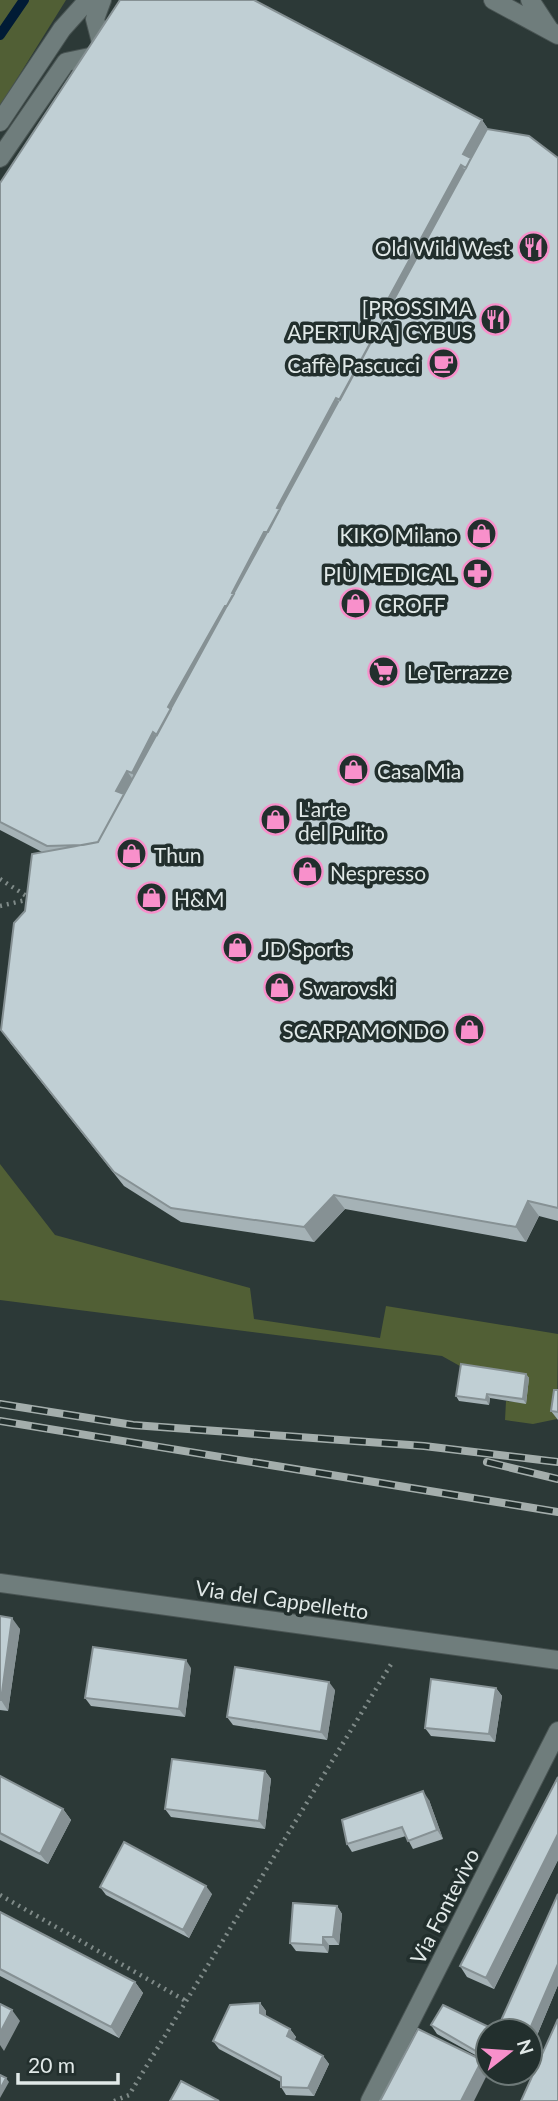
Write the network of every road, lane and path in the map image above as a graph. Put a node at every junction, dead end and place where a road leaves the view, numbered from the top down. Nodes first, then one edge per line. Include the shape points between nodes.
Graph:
1 (88, 0) edge
2 (102, 0) edge
3 (493, 0) edge
4 (530, 0) edge
5 (554, 33) edge
6 (0, 122) edge
7 (0, 158) edge
8 (0, 879) edge
9 (0, 906) edge
10 (0, 1583) edge
11 (406, 1639) junction
12 (558, 1660) edge
13 (558, 1731) edge
14 (0, 1895) edge
15 (186, 2001) junction
16 (114, 2101) edge
17 (370, 2101) edge

1 - 6 street via 62,29
2 - 7 street via 95,19 104,54 66,62
3 - 5 street
4 - 5 street
8 - 9 path via 34,898
10 - 11 street, Via del Cappelletto
11 - 12 street, Via del Cappelletto
11 - 15 path
13 - 17 street, Via Fontevivo
14 - 15 path
15 - 16 path via 129,2095

